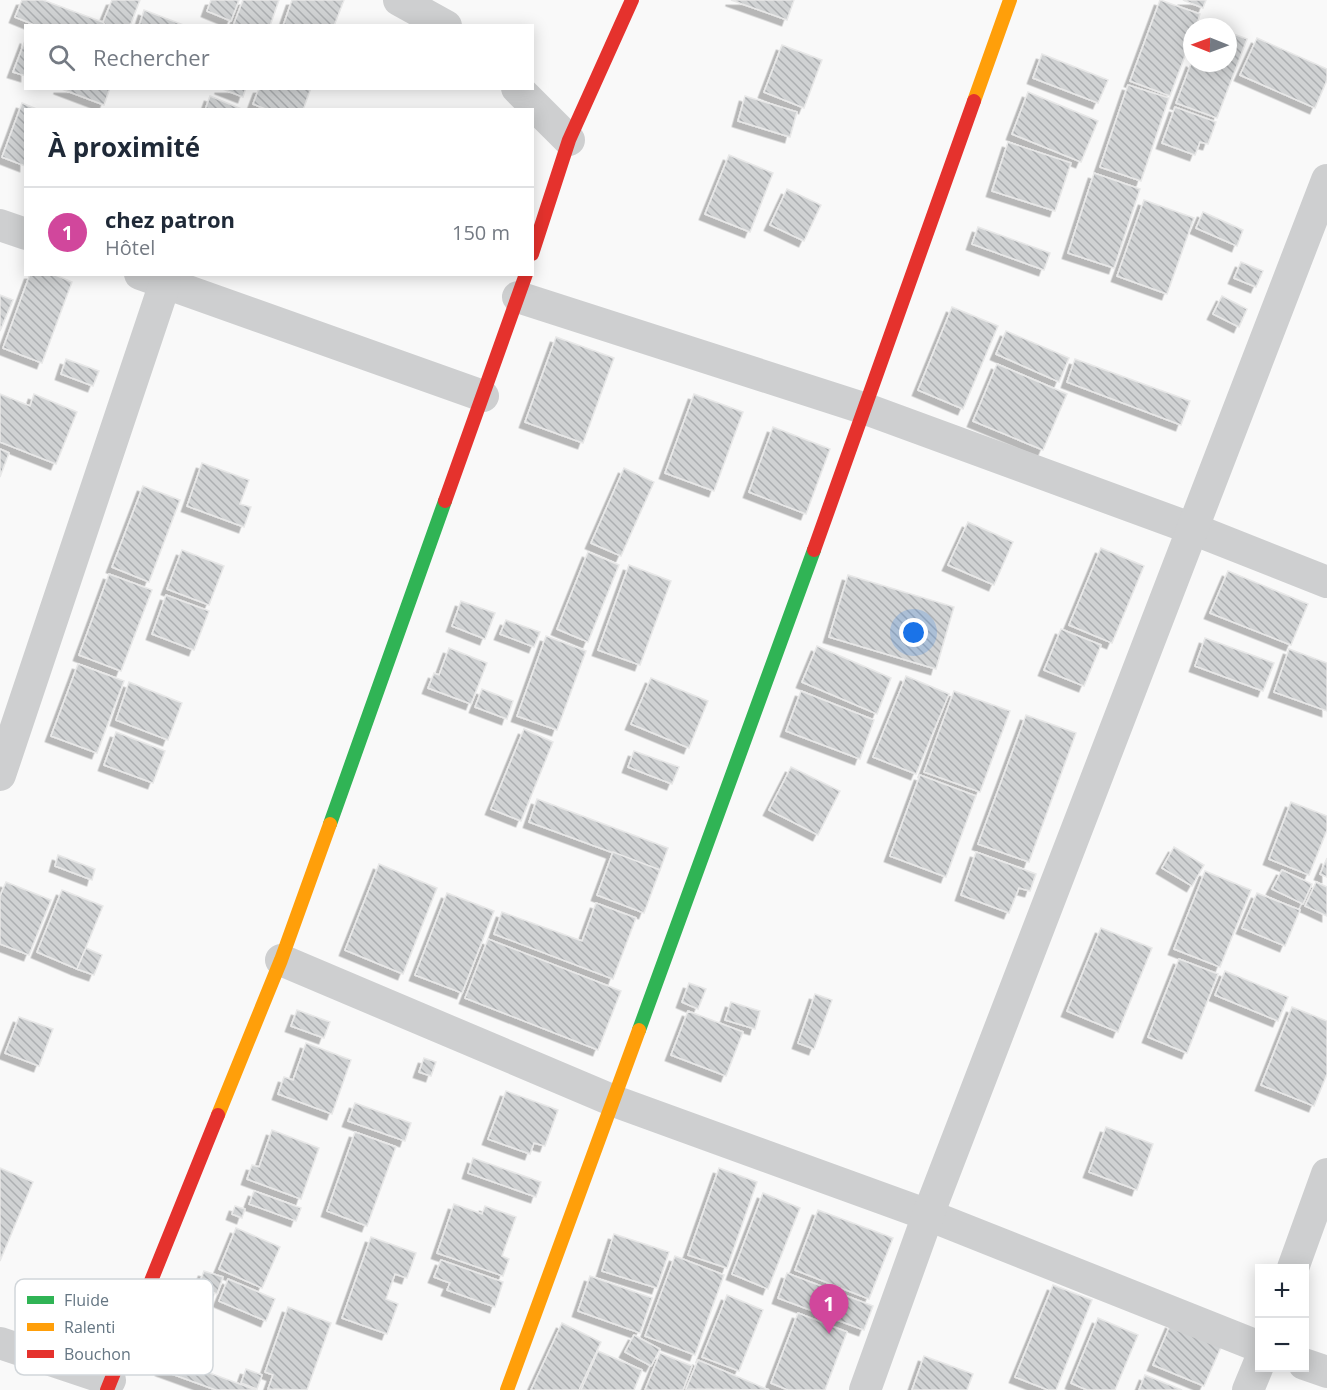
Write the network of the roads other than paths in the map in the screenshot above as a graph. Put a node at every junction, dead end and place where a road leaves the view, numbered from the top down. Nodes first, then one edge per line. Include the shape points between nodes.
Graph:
1 (399, 0) edge
2 (632, 0) edge
3 (1010, 0) edge
4 (442, 24) edge
5 (519, 90) edge
6 (569, 140) junction
7 (1327, 180) edge
8 (0, 225) edge
9 (24, 233) edge
10 (534, 248) edge
11 (152, 279) edge
12 (522, 286) edge
13 (483, 396) junction
14 (866, 409) junction
15 (1193, 529) junction
16 (1327, 582) edge
17 (0, 775) edge
18 (281, 960) junction
19 (614, 1101) junction
20 (1327, 1174) edge
21 (928, 1215) junction
22 (1295, 1264) edge
23 (151, 1279) edge
24 (0, 1343) edge
25 (1255, 1345) edge
26 (15, 1349) edge
27 (1309, 1365) edge
28 (1255, 1372) edge
29 (1327, 1372) edge
30 (82, 1375) edge
31 (108, 1385) edge
32 (507, 1390) edge
33 (865, 1390) edge
34 (1248, 1390) edge

1 - 4 street
2 - 6 street
3 - 14 street
5 - 6 street
6 - 10 street
7 - 15 street
8 - 9 street
11 - 13 street
11 - 17 street
12 - 13 street
12 - 14 street
13 - 18 street
14 - 15 street
14 - 19 street
15 - 16 street
15 - 21 street
18 - 19 street
18 - 23 street
19 - 21 street
19 - 32 street
20 - 22 street
21 - 25 street
21 - 33 street
24 - 26 street
27 - 29 street
28 - 34 street
30 - 31 street

